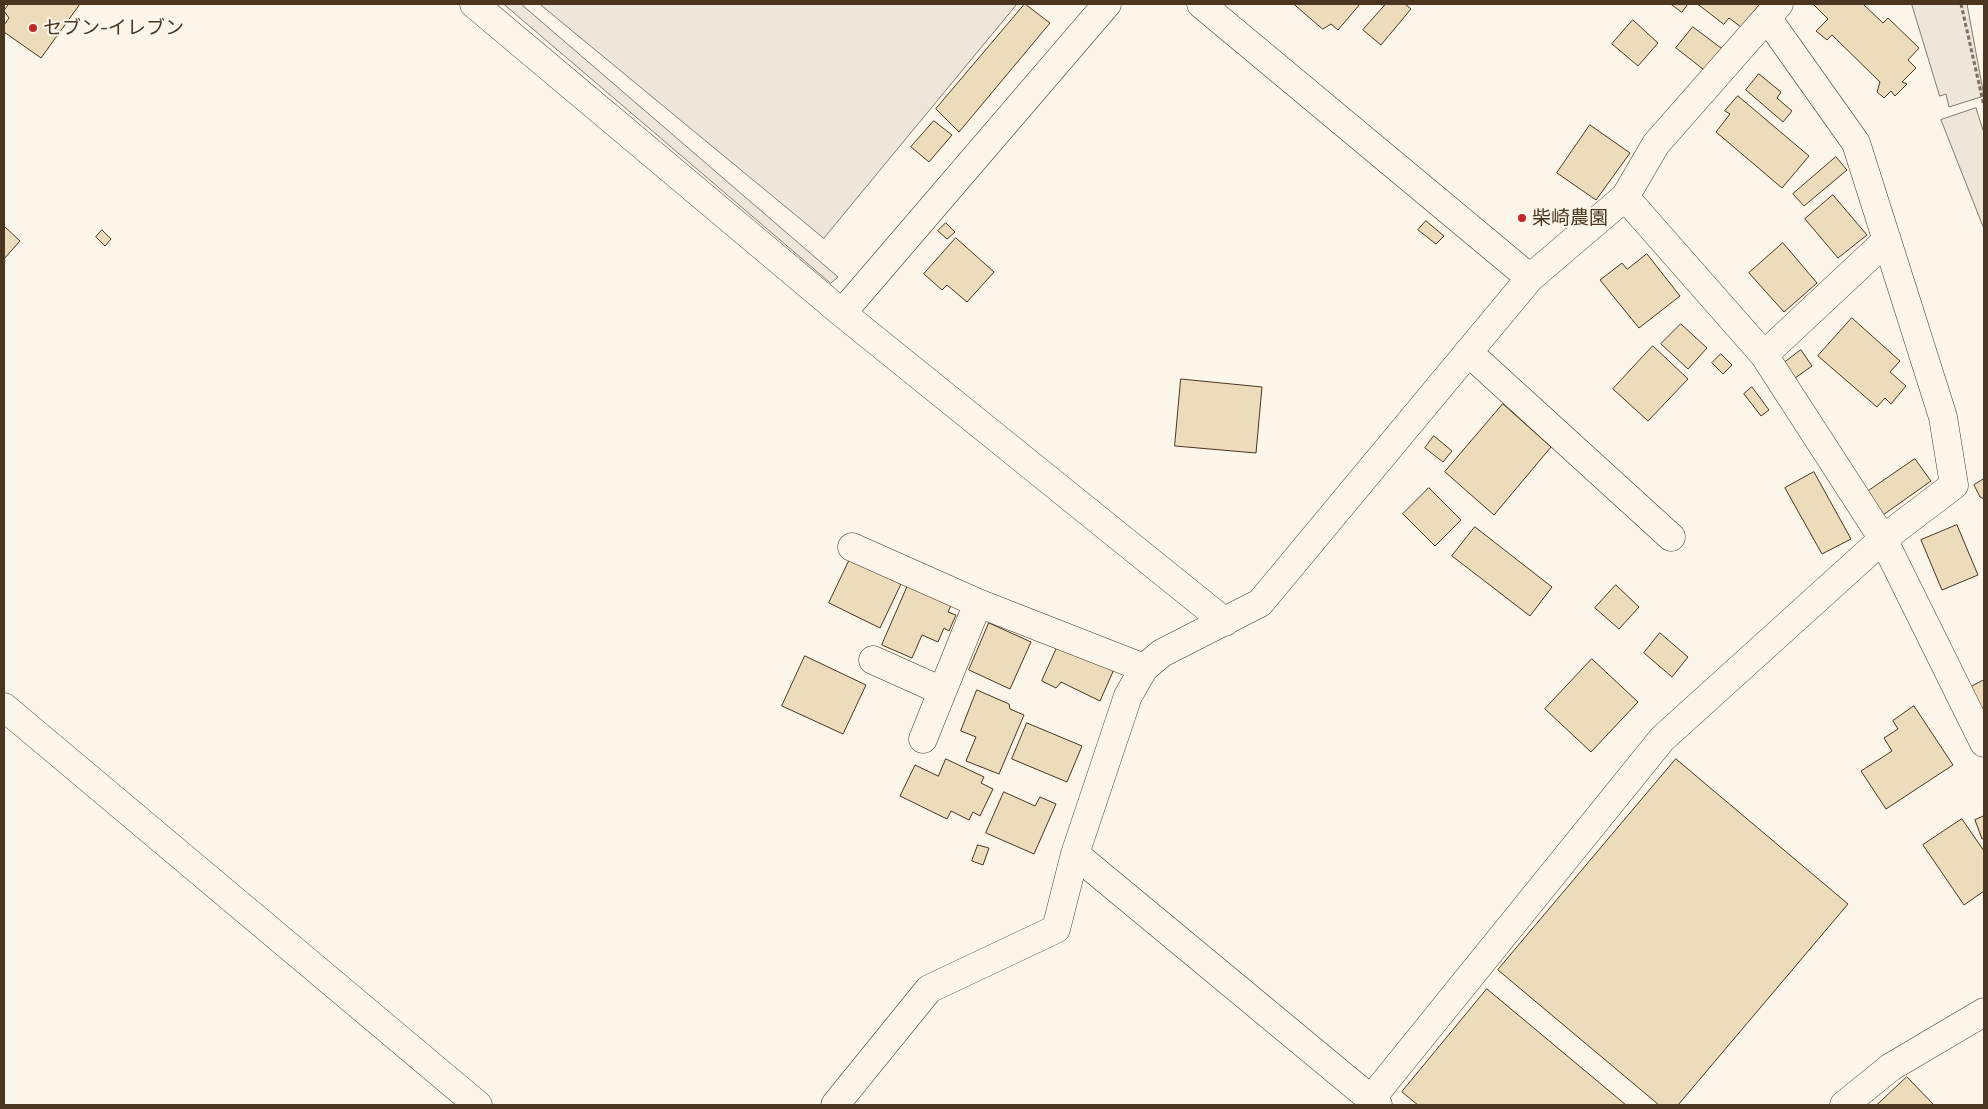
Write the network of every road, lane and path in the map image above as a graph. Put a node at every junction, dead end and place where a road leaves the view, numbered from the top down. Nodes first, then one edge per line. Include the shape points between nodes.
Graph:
1 (474, 4) edge
2 (1107, 4) edge
3 (1201, 4) edge
4 (1961, 4) edge
5 (1773, 11) edge
6 (1984, 106) edge
7 (1625, 197) junction
8 (1887, 240) junction
9 (1530, 278) junction
10 (842, 313) junction
11 (1468, 352) junction
12 (1764, 355) junction
13 (1671, 537) dead end
14 (1883, 539) junction
15 (852, 547) dead end
16 (978, 603) junction
17 (1225, 622) junction
18 (873, 660) dead end
19 (1144, 668) junction
20 (942, 691) junction
21 (4, 708) edge
22 (923, 739) dead end
23 (1984, 743) edge
24 (1075, 854) junction
25 (1984, 1012) edge
26 (1374, 1102) edge
27 (478, 1105) edge
28 (835, 1105) edge
29 (1844, 1105) edge

1 - 10 street
2 - 10 street
3 - 9 street
4 - 6 path
5 - 7 street via 1656,144
5 - 8 street via 1856,143
7 - 9 street
7 - 12 street
8 - 12 street
8 - 14 street via 1943,417 1954,485
9 - 11 street
10 - 17 street
11 - 13 street
11 - 17 street via 1260,603
12 - 14 street
14 - 23 street
14 - 26 street via 1662,739
15 - 16 street
16 - 19 street
16 - 20 street
17 - 19 street via 1162,653
18 - 20 street
19 - 24 street via 1128,696
20 - 22 street
21 - 27 street
24 - 26 street
24 - 28 street via 1056,929 929,989
25 - 29 street via 1891,1067

